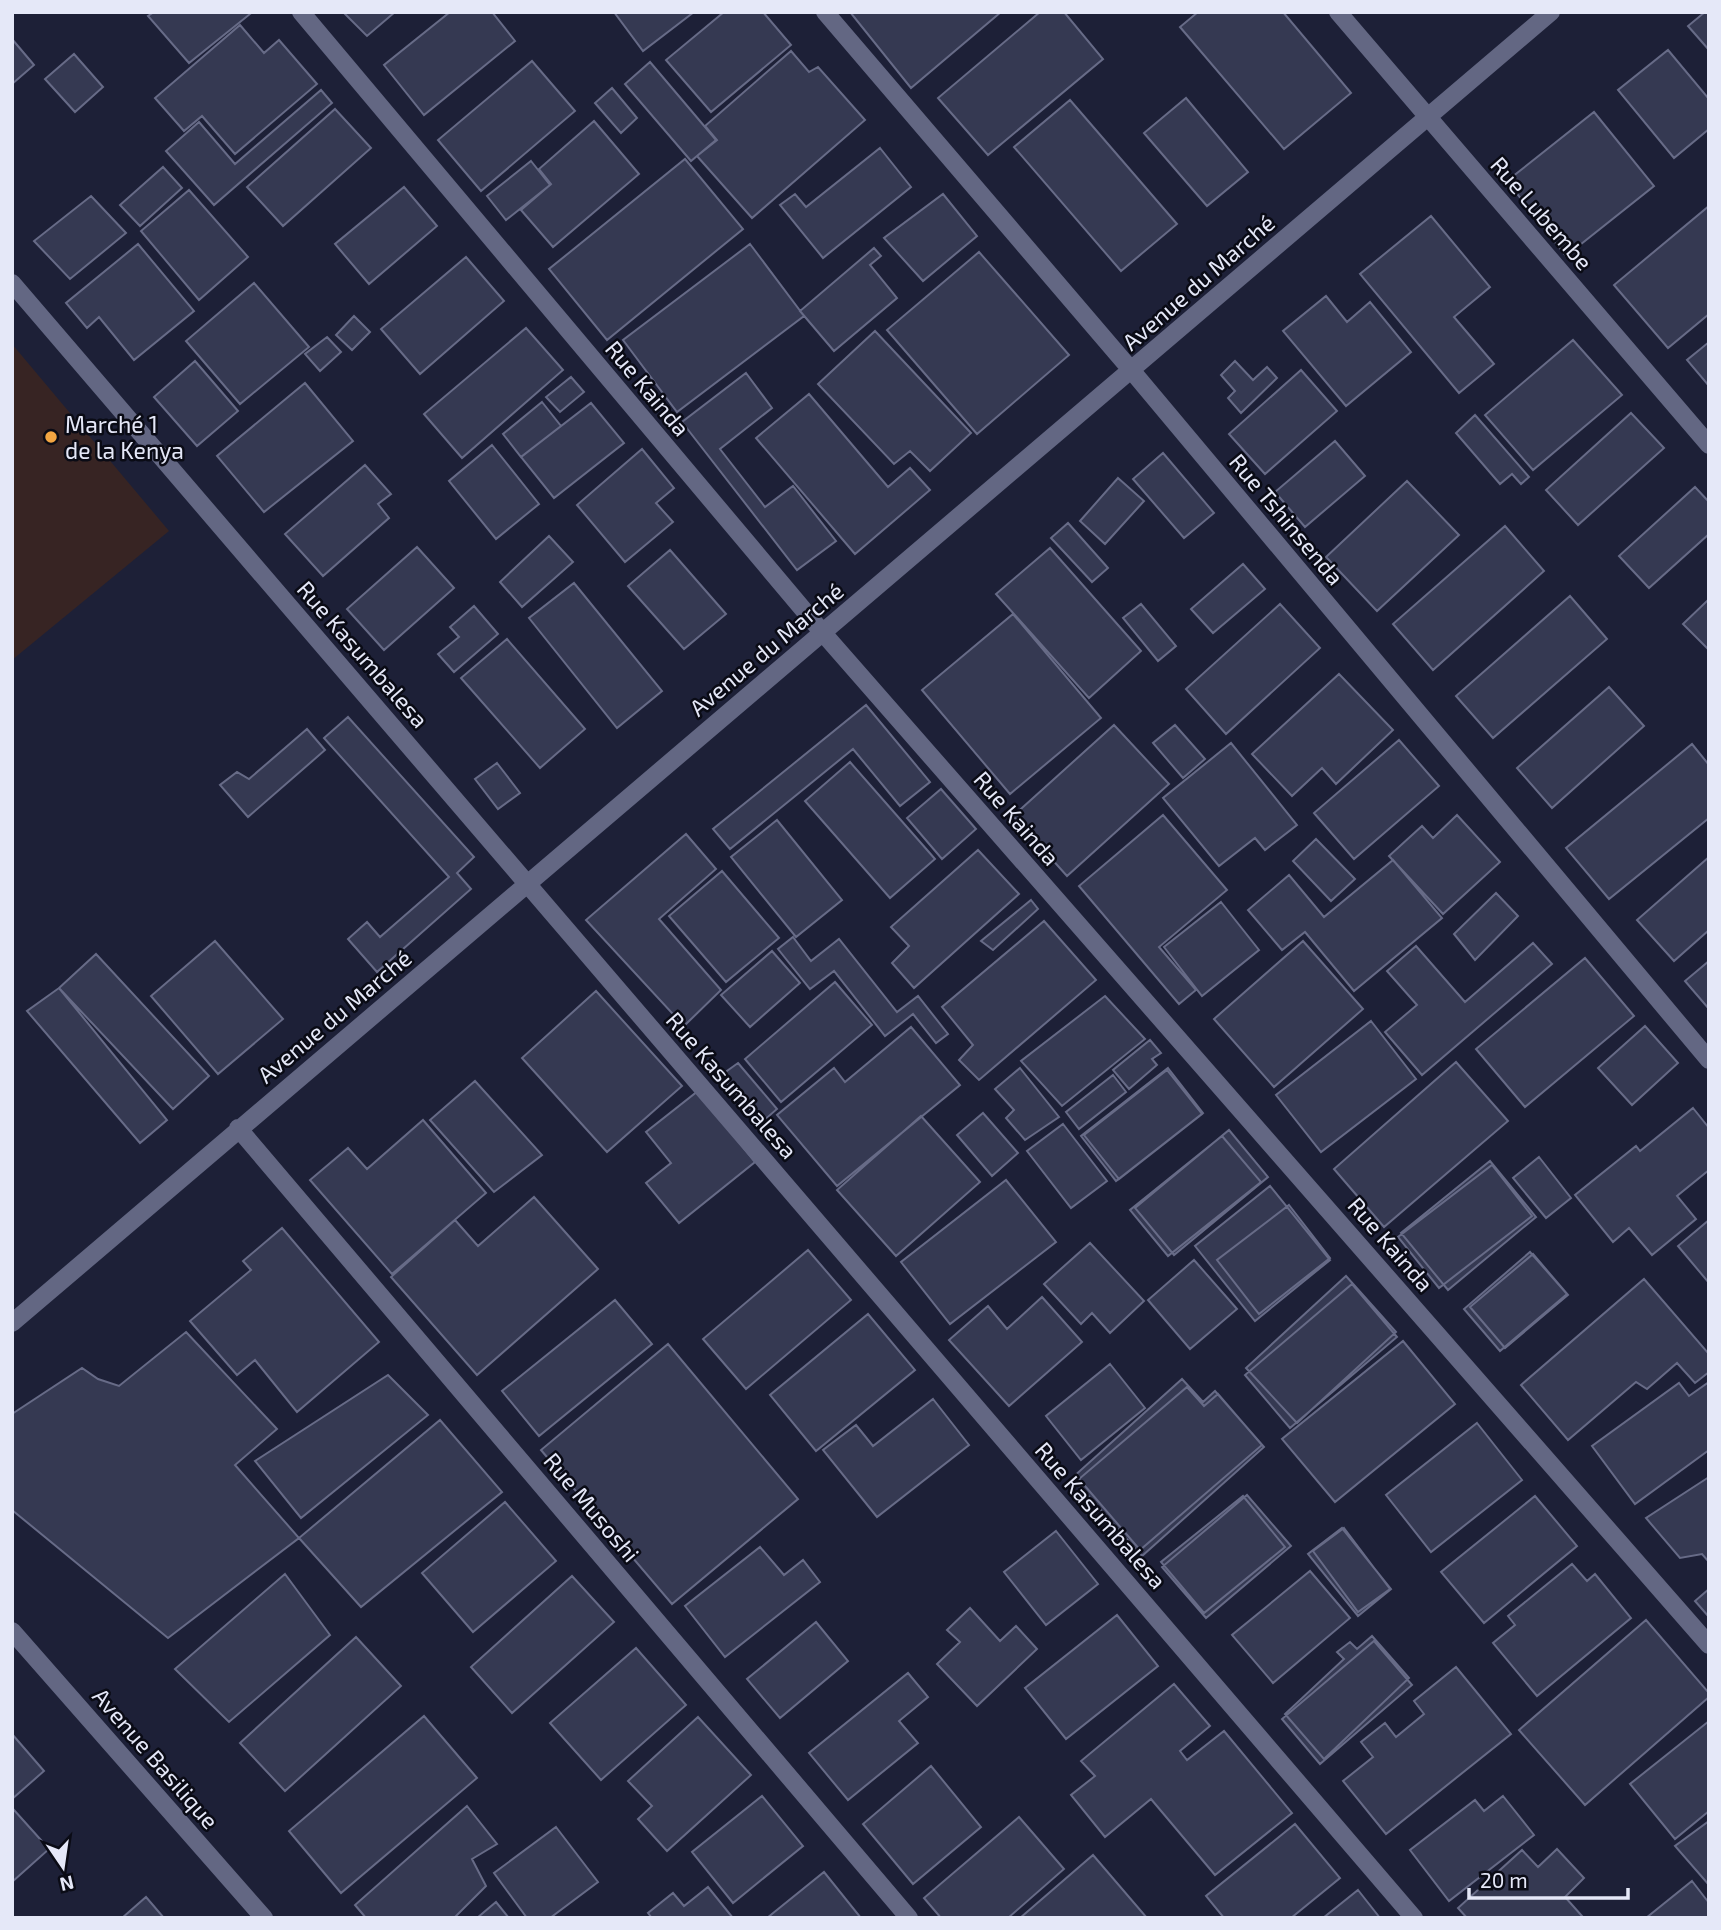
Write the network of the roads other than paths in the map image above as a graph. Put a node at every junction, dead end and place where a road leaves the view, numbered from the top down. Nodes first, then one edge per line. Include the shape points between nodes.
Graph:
1 (301, 12) edge
2 (825, 12) edge
3 (1338, 12) edge
4 (1551, 12) edge
5 (1429, 117) junction
6 (12, 283) edge
7 (1132, 371) junction
8 (1709, 445) edge
9 (822, 633) junction
10 (528, 884) junction
11 (1709, 1060) edge
12 (238, 1128) junction
13 (12, 1323) edge
14 (12, 1631) edge
15 (1709, 1645) edge
16 (264, 1918) edge
17 (909, 1918) edge
18 (1414, 1918) edge

1 - 9 street, Rue Kainda
2 - 7 street, Rue Tshinsenda
3 - 5 street, Rue Lubembe
4 - 5 street, Avenue du Marché
5 - 7 street, Avenue du Marché
5 - 8 street, Rue Lubembe
6 - 10 street, Rue Kasumbalesa
7 - 9 street, Avenue du Marché
7 - 11 street, Rue Tshinsenda
9 - 10 street, Avenue du Marché
9 - 15 street, Rue Kainda
10 - 12 street, Avenue du Marché
10 - 18 street, Rue Kasumbalesa
12 - 13 street, Avenue du Marché
12 - 17 street, Rue Musoshi
14 - 16 street, Avenue Basilique

